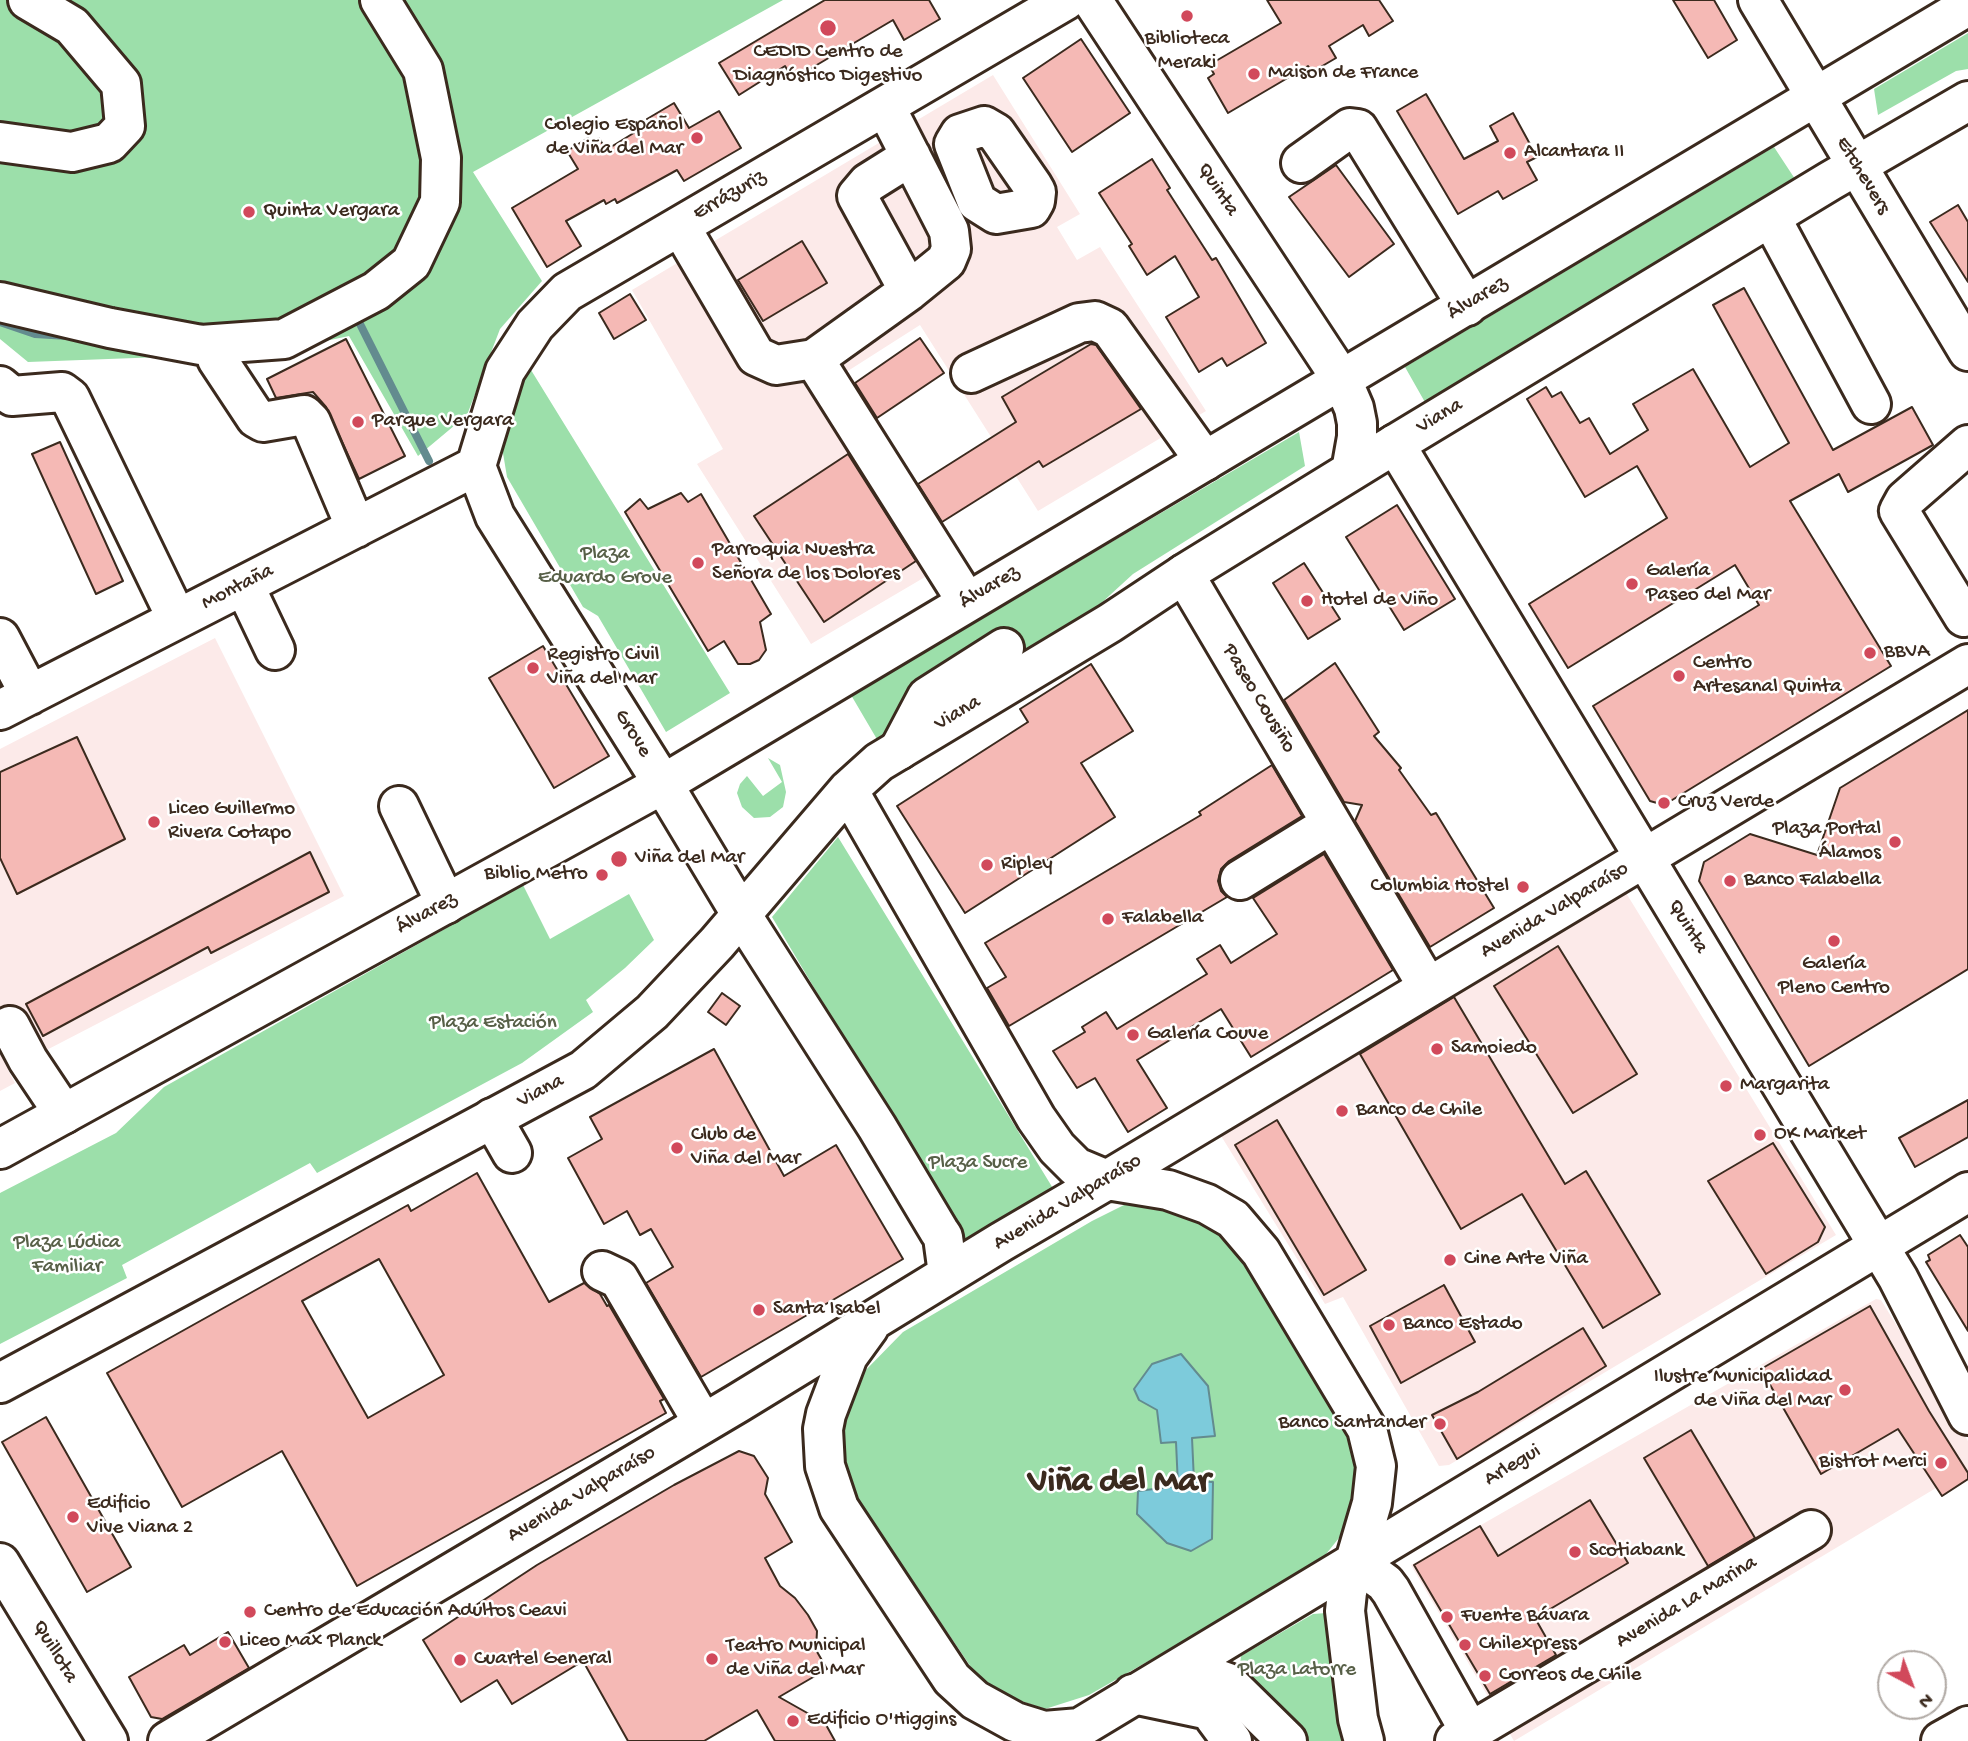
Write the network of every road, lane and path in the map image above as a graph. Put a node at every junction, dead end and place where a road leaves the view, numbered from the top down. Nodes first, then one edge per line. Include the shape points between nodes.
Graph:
1 (28, 0) edge
2 (380, 0) edge
3 (1066, 0) edge
4 (1092, 0) edge
5 (1758, 0) edge
6 (1968, 6) edge
7 (1816, 97) junction
8 (1968, 101) edge
9 (885, 106) junction
10 (0, 142) edge
11 (911, 156) junction
12 (1301, 163) dead end
13 (1857, 167) junction
14 (977, 202) dead end
15 (942, 218) junction
16 (1771, 218) junction
17 (680, 226) junction
18 (909, 291) junction
19 (0, 302) edge
20 (1466, 306) junction
21 (1968, 351) edge
22 (216, 359) dead end
23 (814, 359) junction
24 (971, 373) dead end
25 (1342, 380) junction
26 (0, 386) edge
27 (1871, 404) dead end
28 (1395, 444) junction
29 (1968, 445) edge
30 (1205, 461) junction
31 (476, 466) junction
32 (1351, 471) junction
33 (356, 528) junction
34 (1184, 574) junction
35 (244, 585) junction
36 (967, 602) junction
37 (1964, 617) dead end
38 (177, 619) junction
39 (0, 638) edge
40 (1004, 648) dead end
41 (275, 650) dead end
42 (1968, 664) edge
43 (15, 703) edge
44 (899, 750) junction
45 (663, 784) junction
46 (848, 790) junction
47 (398, 806) dead end
48 (1331, 824) junction
49 (1645, 857) junction
50 (1240, 880) dead end
51 (446, 904) junction
52 (741, 914) junction
53 (1428, 987) junction
54 (10, 1026) dead end
55 (64, 1114) junction
56 (492, 1118) junction
57 (0, 1149) edge
58 (512, 1153) dead end
59 (1107, 1180) junction
60 (1968, 1192) edge
61 (1879, 1246) junction
62 (602, 1271) dead end
63 (948, 1274) junction
64 (872, 1322) junction
65 (0, 1383) edge
66 (1968, 1415) edge
67 (703, 1423) junction
68 (1811, 1530) dead end
69 (1354, 1561) junction
70 (0, 1563) edge
71 (1133, 1694) junction
72 (1968, 1726) edge
73 (1069, 1735) edge
74 (1463, 1737) edge
75 (108, 1741) edge
76 (168, 1741) edge
77 (1232, 1741) edge
78 (1287, 1741) edge
79 (1364, 1741) edge
80 (1941, 1741) edge

1 - 10 main road via 72,26 121,84 125,126 109,143 72,152
2 - 19 main road via 423,70 441,158 440,202 411,262 376,290 284,339 201,345
3 - 9 main road, Errázuriz
4 - 25 main road, Quinta
5 - 7 main road, Etchevers
6 - 7 main road, Álvarez
7 - 13 main road, Etchevers
7 - 20 main road, Álvarez
8 - 13 main road, Viana
9 - 11 main road
9 - 17 main road, Errázuriz
11 - 15 main road
11 - 18 main road via 868,183 857,196
12 - 20 main road via 1350,128 1358,129
13 - 16 main road, Viana
13 - 21 main road, Etchevers
14 - 15 main road
15 - 18 main road via 951,249 946,261
16 - 27 main road
16 - 28 main road, Viana
17 - 23 main road via 756,356 776,365
17 - 31 main road, Errázuriz via 567,292 535,325 505,371
18 - 23 main road
20 - 25 main road, Álvarez
22 - 33 main road via 256,418 263,422 304,415 311,422
23 - 36 main road
24 - 30 main road via 1079,323 1095,321 1110,328
25 - 30 main road, Álvarez
25 - 32 main road, Quinta via 1357,423
26 - 38 main road via 12,396 62,392 70,398
28 - 32 main road, Viana
28 - 49 main road, Quinta
29 - 37 main road via 1905,499 1899,511
30 - 36 main road, Álvarez
31 - 33 main road, Montaña
31 - 45 main road, Grove via 495,516
32 - 34 main road, Viana
33 - 35 main road, Montaña
34 - 44 main road, Viana
34 - 48 main road, Paseo Cousiño
35 - 38 main road, Montaña
35 - 41 main road
36 - 45 main road, Álvarez
38 - 43 main road, Montaña
39 - 43 main road
40 - 44 main road via 927,697
42 - 49 main road, Avenida Valparaíso
44 - 46 main road, Viana
45 - 51 main road, Álvarez
45 - 52 main road
46 - 52 main road, Viana
46 - 59 main road via 1043,1128 1076,1167
47 - 51 main road
48 - 50 main road
48 - 53 main road, Paseo Cousiño
49 - 53 main road, Avenida Valparaíso
49 - 61 main road, Quinta
51 - 55 main road, Álvarez
52 - 56 main road, Viana via 652,1012 583,1070
52 - 63 main road via 943,1237
53 - 59 main road, Avenida Valparaíso
54 - 55 main road
55 - 57 main road, Álvarez
56 - 58 main road
56 - 65 main road, Viana
59 - 63 main road, Avenida Valparaíso
59 - 69 main road via 1168,1190 1207,1203 1233,1219 1261,1252 1367,1429 1375,1478
60 - 61 main road, Arlegui
61 - 66 main road, Quinta
61 - 69 main road, Arlegui
62 - 67 main road via 619,1279
63 - 64 main road, Avenida Valparaíso
64 - 67 main road, Avenida Valparaíso
64 - 73 main road via 848,1356 823,1429 825,1466 839,1508 952,1679 975,1700 1015,1722
67 - 76 main road, Avenida Valparaíso
68 - 74 main road, Avenida La Marina
69 - 71 main road, Arlegui
69 - 74 main road via 1391,1591
69 - 79 main road via 1345,1611
70 - 75 main road, Quillota
71 - 73 main road, Arlegui
71 - 77 main road via 1209,1710
71 - 78 main road via 1172,1679 1211,1677 1228,1683
72 - 80 main road

